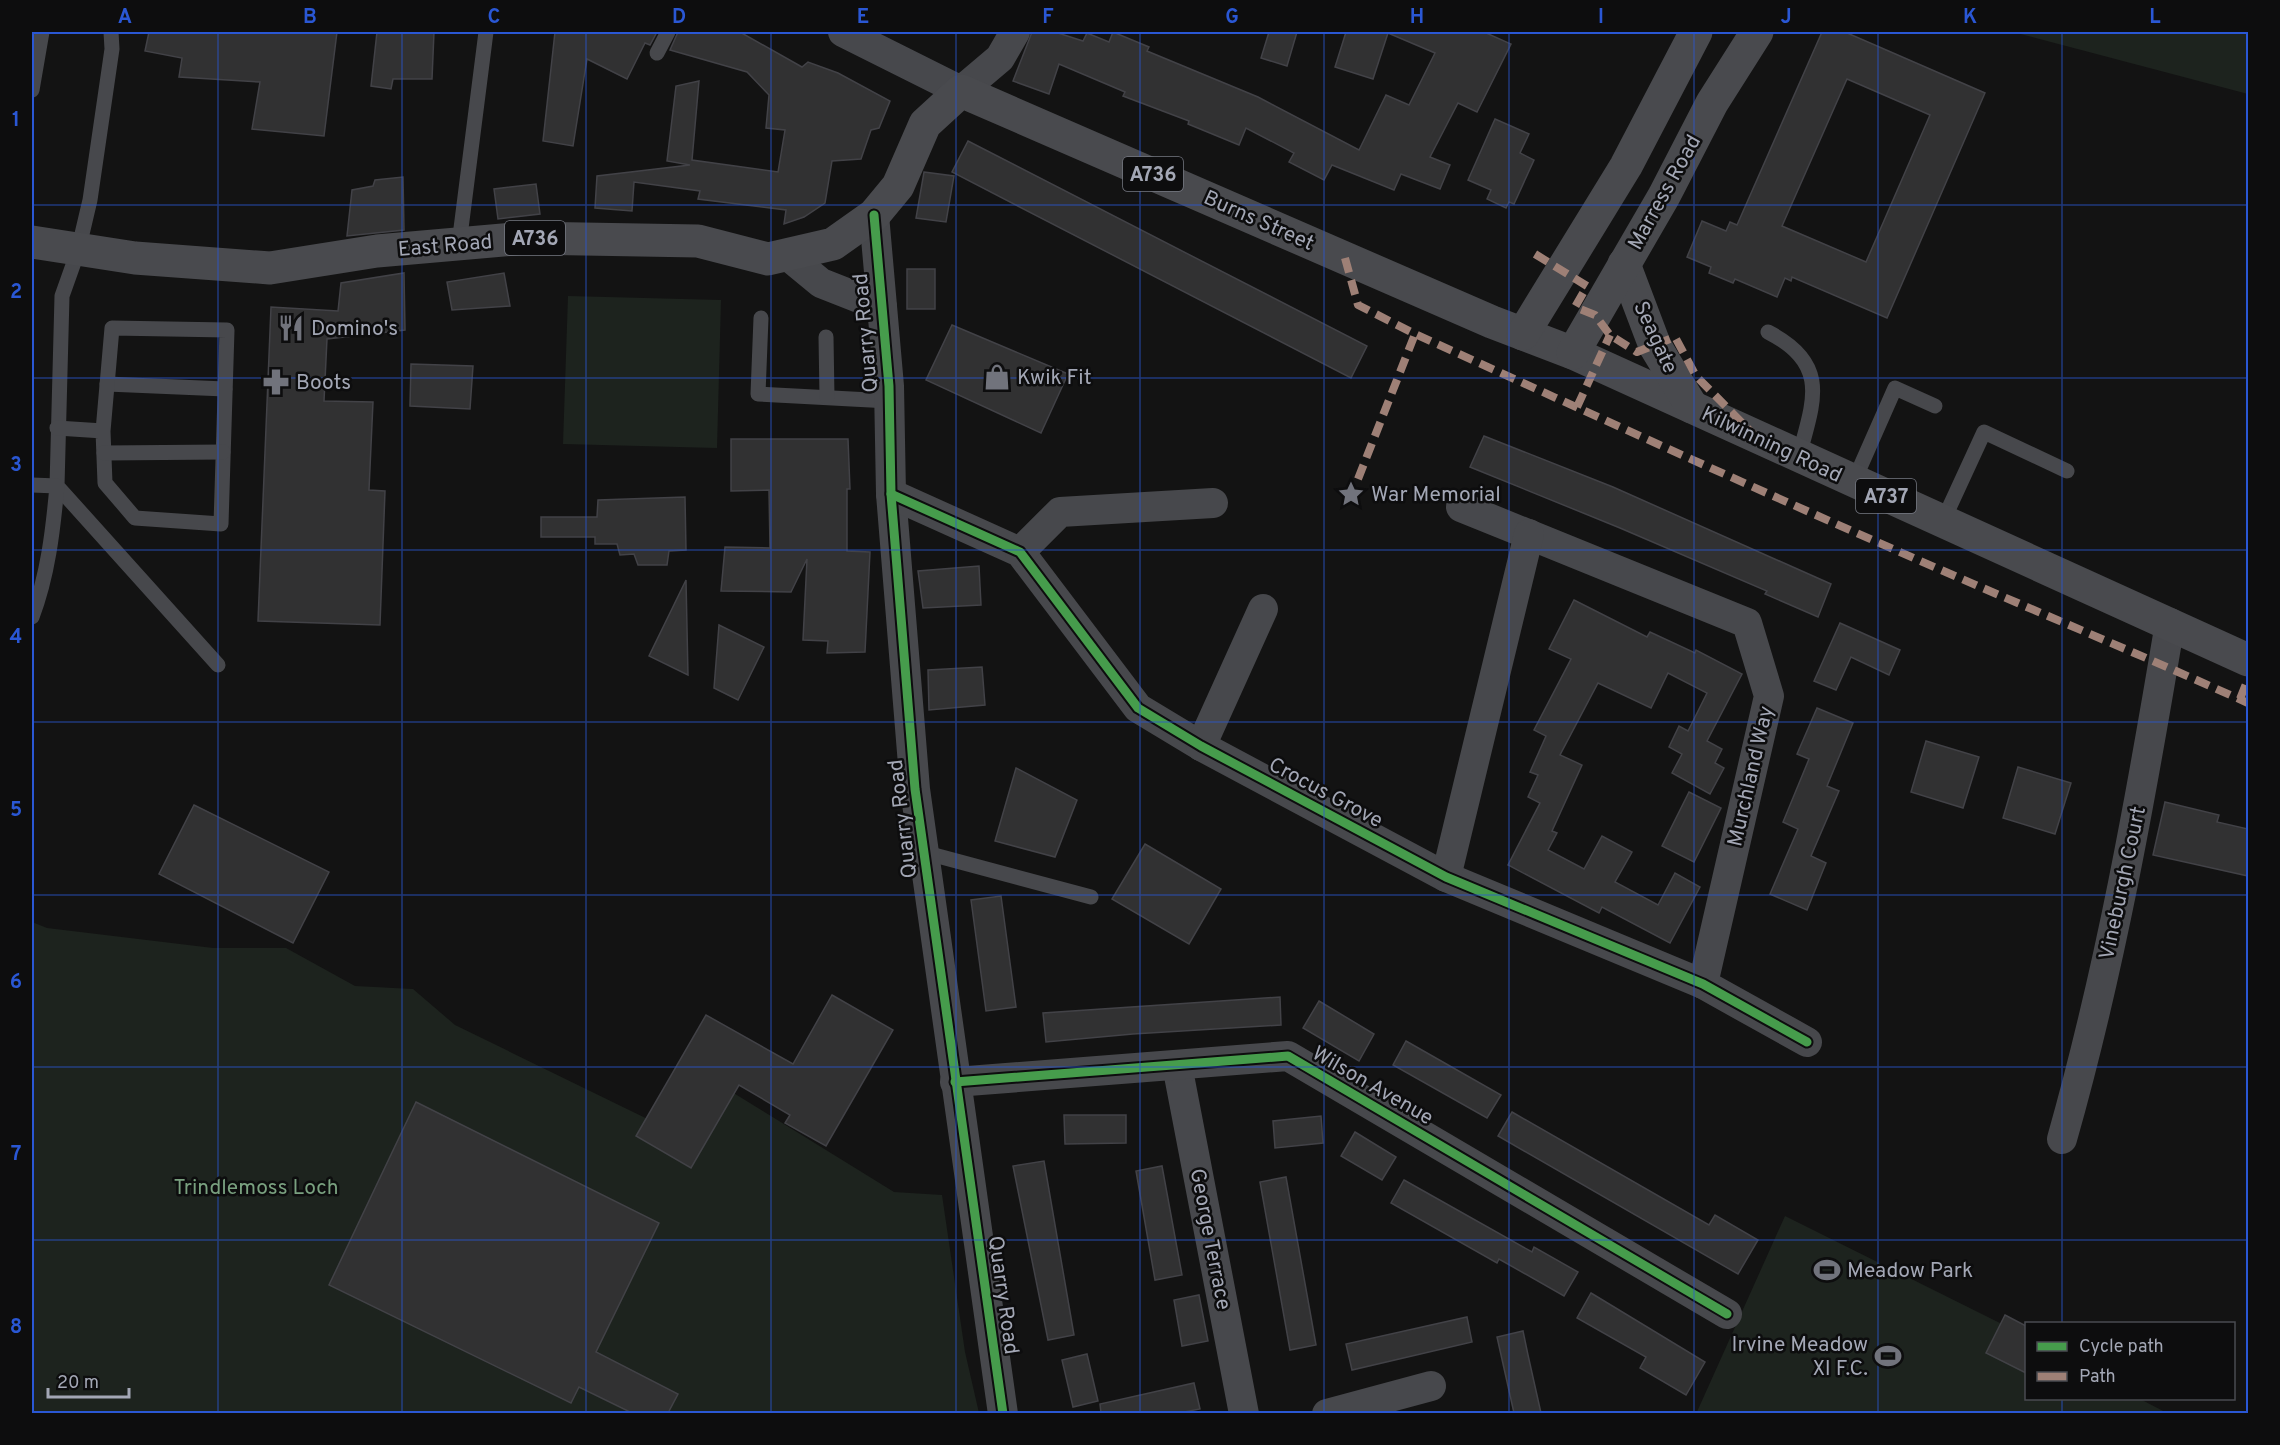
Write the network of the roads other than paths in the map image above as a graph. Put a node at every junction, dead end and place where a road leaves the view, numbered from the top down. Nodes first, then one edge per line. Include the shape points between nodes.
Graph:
1 (42, 32) edge
2 (111, 32) edge
3 (486, 32) edge
4 (668, 32) edge
5 (843, 32) edge
6 (1015, 32) edge
7 (1696, 32) edge
8 (1757, 32) edge
9 (657, 52) dead end
10 (32, 90) edge
11 (961, 91) junction
12 (874, 215) junction
13 (32, 242) edge
14 (459, 244) junction
15 (78, 251) junction
16 (787, 255) junction
17 (1624, 264) junction
18 (882, 307) junction
19 (761, 318) dead end
20 (1768, 332) dead end
21 (1523, 334) junction
22 (826, 337) dead end
23 (1573, 353) junction
24 (107, 384) junction
25 (225, 389) junction
26 (827, 398) junction
27 (889, 401) junction
28 (1935, 406) dead end
29 (1692, 407) junction
30 (57, 428) junction
31 (103, 431) junction
32 (223, 452) junction
33 (104, 453) junction
34 (1799, 456) junction
35 (2067, 471) dead end
36 (1854, 481) junction
37 (32, 485) edge
38 (57, 486) junction
39 (891, 494) junction
40 (1213, 503) dead end
41 (1461, 507) dead end
42 (1943, 521) junction
43 (1529, 534) junction
44 (1020, 552) junction
45 (38, 572) edge
46 (1263, 609) dead end
47 (32, 617) edge
48 (2170, 623) junction
49 (2248, 660) edge
50 (219, 665) dead end
51 (1201, 746) junction
52 (923, 852) junction
53 (1446, 877) junction
54 (1091, 897) dead end
55 (1703, 984) junction
56 (1808, 1042) dead end
57 (1177, 1065) junction
58 (955, 1082) junction
59 (2062, 1139) dead end
60 (1727, 1314) dead end
61 (1431, 1386) dead end
62 (1003, 1413) edge
63 (1244, 1413) edge
64 (1328, 1413) edge

1 - 10 lane
2 - 15 lane via 95,165
3 - 14 lane
4 - 9 lane
5 - 11 street
6 - 11 street via 1000,58
7 - 21 main road via 1626,166
8 - 17 main road, Marress Road via 1712,103
11 - 12 main road, East Road / A736 via 925,124 898,186
11 - 21 main road, Burns Street / A736
12 - 16 main road, East Road / A736 via 832,244
12 - 18 street, Quarry Road
13 - 15 main road, East Road / A736
14 - 15 main road, East Road / A736 via 377,251 270,268
14 - 16 main road, East Road / A736 via 526,238 698,241 768,259
15 - 30 lane via 62,296
16 - 18 street, Quarry Road via 821,283
17 - 23 main road, Marress Road
17 - 29 main road, Seagate via 1655,346
18 - 27 street, Quarry Road
19 - 26 lane via 758,394
20 - 34 lane via 1789,343 1808,365 1813,402
21 - 23 main road, Kilwinning Road / A737
22 - 26 lane
23 - 29 main road, Kilwinning Road / A737
24 - 25 lane
24 - 25 lane via 112,328 227,330
24 - 31 lane
25 - 32 lane
26 - 27 lane
27 - 39 street, Quarry Road
28 - 36 lane via 1896,388
29 - 34 main road, Kilwinning Road / A737
30 - 31 lane
30 - 38 lane
31 - 33 lane
32 - 33 lane
32 - 33 lane via 221,524 135,518 105,483
34 - 36 main road, Kilwinning Road / A737
35 - 42 lane via 1984,432
36 - 42 main road, Kilwinning Road / A737
37 - 38 lane
38 - 45 lane via 53,537
38 - 50 lane
39 - 44 street, Crocus Grove
39 - 52 street, Quarry Road
40 - 44 street via 1060,512
41 - 43 street, Murchland Way
42 - 48 main road, Kilwinning Road / A737
43 - 53 street
43 - 55 street, Murchland Way via 1747,623 1769,696
44 - 51 street, Crocus Grove via 1138,708
45 - 47 lane
46 - 51 street
48 - 49 main road, Kilwinning Road / A737
48 - 59 street, Vineburgh Court via 2138,815
51 - 53 street, Crocus Grove
52 - 54 lane
52 - 58 street, Quarry Road
53 - 55 street, Crocus Grove
55 - 56 street, Crocus Grove
57 - 58 street, Wilson Avenue
57 - 60 street, Wilson Avenue via 1288,1056
57 - 63 street, George Terrace
58 - 62 street, Quarry Road
61 - 64 street

